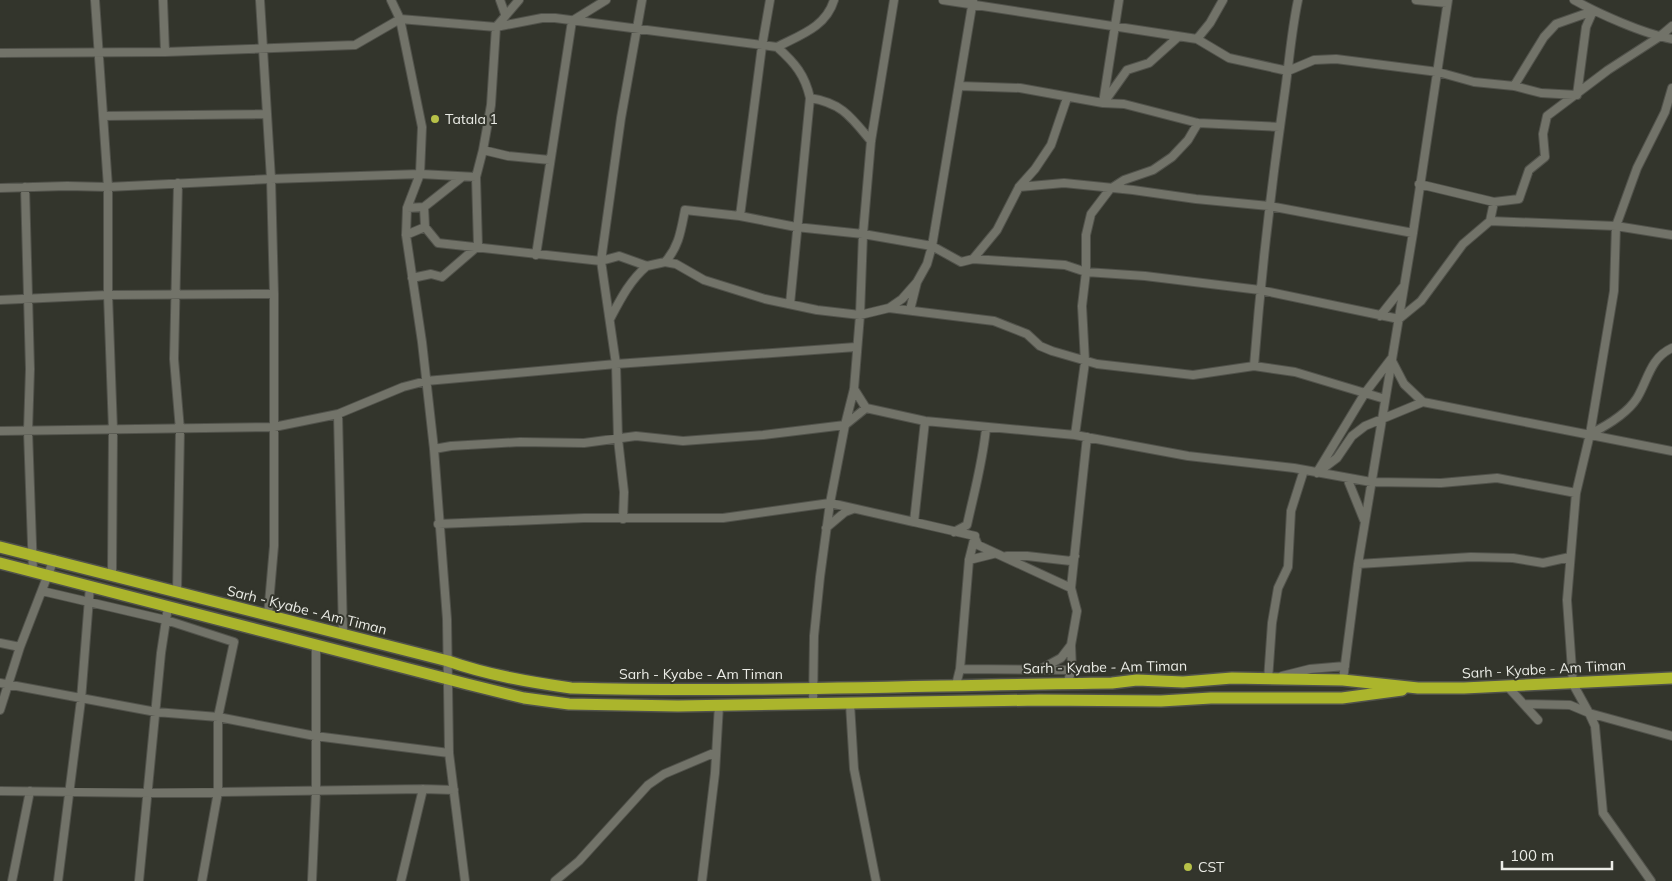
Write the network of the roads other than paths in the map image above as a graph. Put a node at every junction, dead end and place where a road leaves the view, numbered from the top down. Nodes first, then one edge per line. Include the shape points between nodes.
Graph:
1 (95, 0) edge
2 (163, 0) edge
3 (260, 0) edge
4 (391, 0) edge
5 (500, 0) edge
6 (519, 0) edge
7 (606, 0) edge
8 (642, 0) edge
9 (770, 0) edge
10 (834, 0) edge
11 (894, 0) edge
12 (943, 0) edge
13 (1119, 0) edge
14 (1224, 0) edge
15 (1298, 0) edge
16 (1416, 0) edge
17 (1574, 0) edge
18 (1447, 1) edge
19 (973, 3) edge
20 (1593, 11) junction
21 (505, 14) junction
22 (400, 20) junction
23 (572, 21) junction
24 (496, 26) junction
25 (1672, 26) edge
26 (1114, 27) junction
27 (636, 29) junction
28 (1178, 37) junction
29 (1659, 37) junction
30 (1196, 39) junction
31 (1672, 39) edge
32 (762, 46) junction
33 (263, 48) junction
34 (777, 48) junction
35 (100, 52) junction
36 (165, 52) junction
37 (0, 53) edge
38 (1288, 72) junction
39 (1438, 72) junction
40 (959, 86) junction
41 (1514, 86) junction
42 (1672, 88) edge
43 (1577, 95) junction
44 (810, 98) junction
45 (1067, 98) junction
46 (1103, 104) junction
47 (1664, 112) junction
48 (267, 114) junction
49 (103, 116) junction
50 (1672, 118) edge
51 (1198, 123) junction
52 (1280, 127) junction
53 (871, 141) junction
54 (483, 150) junction
55 (550, 160) junction
56 (420, 174) junction
57 (462, 177) junction
58 (476, 177) junction
59 (271, 178) junction
60 (178, 182) junction
61 (1419, 184) junction
62 (26, 187) junction
63 (108, 187) junction
64 (1019, 187) junction
65 (0, 188) edge
66 (1110, 189) junction
67 (1494, 202) junction
68 (1269, 206) junction
69 (424, 207) junction
70 (408, 208) junction
71 (740, 216) junction
72 (1490, 222) junction
73 (1616, 226) junction
74 (425, 227) junction
75 (796, 227) junction
76 (1413, 233) junction
77 (863, 234) junction
78 (406, 235) junction
79 (1672, 235) edge
80 (478, 246) junction
81 (932, 246) junction
82 (673, 253) junction
83 (536, 255) junction
84 (973, 259) junction
85 (601, 261) junction
86 (665, 262) junction
87 (676, 264) junction
88 (647, 266) junction
89 (1086, 272) junction
90 (412, 278) junction
91 (917, 282) junction
92 (1404, 285) junction
93 (1260, 290) junction
94 (176, 294) junction
95 (274, 294) junction
96 (108, 295) junction
97 (0, 300) edge
98 (27, 300) junction
99 (790, 304) junction
100 (889, 308) junction
101 (910, 310) junction
102 (860, 315) junction
103 (1380, 316) junction
104 (610, 319) junction
105 (1399, 319) junction
106 (856, 347) junction
107 (1670, 347) edge
108 (1392, 359) junction
109 (1086, 362) junction
110 (616, 364) junction
111 (1254, 366) junction
112 (426, 381) junction
113 (854, 389) junction
114 (1365, 393) junction
115 (1385, 399) junction
116 (1423, 402) junction
117 (866, 408) junction
118 (338, 414) junction
119 (1381, 419) junction
120 (925, 421) junction
121 (845, 425) junction
122 (274, 428) junction
123 (986, 428) junction
124 (113, 430) junction
125 (180, 430) junction
126 (0, 431) edge
127 (28, 431) junction
128 (1590, 434) junction
129 (1075, 435) junction
130 (1086, 437) junction
131 (618, 439) junction
132 (434, 449) junction
133 (1672, 451) edge
134 (1304, 470) junction
135 (1317, 473) junction
136 (1347, 478) junction
137 (1371, 482) junction
138 (1576, 493) junction
139 (830, 503) junction
140 (855, 508) junction
141 (623, 519) junction
142 (1364, 520) junction
143 (914, 522) junction
144 (438, 524) junction
145 (826, 528) junction
146 (954, 532) junction
147 (974, 536) junction
148 (0, 547) edge
149 (33, 554) junction
150 (993, 554) junction
151 (1006, 556) junction
152 (1075, 556) junction
153 (1570, 557) junction
154 (54, 559) junction
155 (969, 560) junction
156 (0, 564) edge
157 (1358, 564) junction
158 (33, 572) junction
159 (112, 575) junction
160 (48, 576) junction
161 (90, 586) junction
162 (1071, 588) junction
163 (42, 591) junction
164 (177, 593) junction
165 (88, 602) junction
166 (168, 607) junction
167 (268, 615) junction
168 (205, 617) junction
169 (166, 620) junction
170 (202, 632) junction
171 (343, 634) junction
172 (0, 642) edge
173 (316, 644) junction
174 (1071, 645) junction
175 (20, 647) junction
176 (448, 661) junction
177 (1345, 666) junction
178 (960, 668) junction
179 (1039, 670) junction
180 (1072, 670) junction
181 (1672, 678) edge
182 (447, 679) junction
183 (1268, 680) junction
184 (1344, 680) junction
185 (3, 683) edge
186 (1067, 683) junction
187 (956, 684) junction
188 (1573, 684) junction
189 (1508, 686) junction
190 (813, 688) junction
191 (1418, 688) junction
192 (81, 700) junction
193 (813, 704) junction
194 (850, 704) junction
195 (1524, 704) junction
196 (719, 705) junction
197 (0, 710) edge
198 (156, 712) junction
199 (1589, 713) junction
200 (218, 717) junction
201 (1538, 720) dead end
202 (315, 736) junction
203 (1672, 736) edge
204 (716, 752) junction
205 (449, 753) junction
206 (423, 789) junction
207 (454, 790) junction
208 (0, 791) edge
209 (30, 791) junction
210 (316, 791) junction
211 (218, 792) junction
212 (70, 793) junction
213 (148, 793) junction
214 (12, 881) edge
215 (58, 881) edge
216 (139, 881) edge
217 (202, 881) edge
218 (312, 881) edge
219 (401, 881) edge
220 (465, 881) edge
221 (555, 881) edge
222 (702, 881) edge
223 (876, 881) edge
224 (1651, 881) edge

1 - 35 street
2 - 36 street
3 - 33 street
4 - 22 street
5 - 21 street
6 - 21 street
7 - 23 street
8 - 27 street
9 - 32 street
10 - 34 street via 828,16 820,24
11 - 53 street
12 - 19 street
13 - 26 street
14 - 30 street
15 - 38 street via 1290,36
16 - 18 street
17 - 20 street
18 - 39 street
19 - 26 street
19 - 40 street
20 - 29 street
20 - 41 street via 1556,24 1544,37
20 - 43 street via 1586,27
21 - 24 street
22 - 24 street
22 - 33 street via 355,45
22 - 56 street via 422,127
23 - 24 street via 542,18
23 - 27 street
23 - 55 street
24 - 54 street via 492,104
25 - 29 street
26 - 28 street
26 - 46 street
27 - 32 street
27 - 85 street
28 - 30 street
28 - 46 street via 1149,63 1127,70
29 - 31 street
29 - 43 street via 1608,70
30 - 38 street via 1228,58
32 - 34 street
32 - 71 street
33 - 36 street
33 - 48 street
34 - 44 street via 806,80
35 - 36 street
35 - 37 street
35 - 49 street
38 - 39 street via 1314,60 1336,59
38 - 52 street
39 - 41 street via 1474,82
39 - 61 street
40 - 45 street via 1020,88
40 - 81 street
41 - 43 street via 1541,93
42 - 47 street
43 - 67 street via 1547,116 1543,134 1544,157 1529,170 1519,199
44 - 53 street via 829,101 840,108
44 - 75 street
45 - 46 street
45 - 64 street via 1052,145
46 - 51 street via 1124,104
47 - 50 street
47 - 73 street via 1643,152
48 - 49 street
48 - 59 street
49 - 63 street
51 - 52 street
51 - 66 street via 1172,157 1153,170 1124,180
52 - 68 street
53 - 77 street
54 - 55 street
54 - 58 street
55 - 83 street
56 - 57 street
56 - 59 street
56 - 70 street
57 - 58 street
57 - 69 street
58 - 80 street
59 - 60 street
59 - 95 street
60 - 63 street
60 - 94 street
61 - 67 street
61 - 76 street
62 - 63 street
62 - 65 street
62 - 98 street
63 - 96 street
64 - 66 street via 1064,183
64 - 84 street via 998,230
66 - 68 street
66 - 89 street via 1091,214 1086,236
67 - 72 street
68 - 76 street
68 - 93 street
69 - 70 street
69 - 74 street
70 - 78 street
71 - 75 street
71 - 82 street via 685,210 680,238
72 - 73 street
72 - 105 street via 1463,244 1421,301
73 - 79 street
73 - 128 street via 1614,291
74 - 78 street
74 - 80 street via 438,243
75 - 77 street
75 - 99 street
76 - 92 street
77 - 81 street
77 - 102 street
78 - 90 street
80 - 83 street
80 - 90 street via 442,277 431,274
81 - 84 street via 961,262
81 - 91 street
82 - 86 street
82 - 87 street
83 - 85 street
84 - 89 street via 1065,265
85 - 88 street via 619,256
85 - 104 street
86 - 87 street
86 - 88 street
87 - 99 street via 704,280
88 - 104 street via 623,294
89 - 93 street
89 - 109 street via 1082,306
90 - 112 street
91 - 100 street
91 - 101 street
92 - 103 street
92 - 105 street
93 - 103 street
93 - 111 street
94 - 95 street
94 - 96 street
94 - 125 street via 174,359
95 - 122 street
96 - 98 street
96 - 124 street
97 - 98 street
98 - 127 street
99 - 102 street
100 - 101 street
100 - 102 street
101 - 109 street via 994,321 1027,334 1040,346
102 - 106 street
103 - 105 street
104 - 110 street
105 - 108 street
106 - 110 street
106 - 113 street
107 - 128 street via 1650,367 1636,399 1609,424
108 - 114 street
108 - 115 street
108 - 116 street via 1404,384
109 - 111 street via 1193,375
109 - 129 street
110 - 112 street
110 - 131 street
111 - 114 street via 1295,372
112 - 118 street
112 - 132 street
113 - 117 street
113 - 121 street
114 - 115 street
114 - 135 street
115 - 119 street
116 - 119 street
116 - 128 street via 1534,426
117 - 120 street
117 - 121 street
118 - 122 street
118 - 171 street
119 - 135 street via 1352,436 1337,458
119 - 137 street
120 - 123 street
120 - 143 street
121 - 131 street via 684,441 642,436
121 - 139 street
122 - 125 street
122 - 167 street via 274,546
123 - 129 street
123 - 146 street via 983,460 967,525
124 - 125 street
124 - 127 street
124 - 159 street
125 - 164 street
126 - 127 street
127 - 149 street
128 - 133 street
128 - 138 street
129 - 130 street
130 - 134 street via 1188,456
130 - 152 street
131 - 132 street
131 - 141 street via 624,492
132 - 144 street
134 - 135 street
134 - 183 street via 1290,511 1288,567 1278,588
135 - 136 street
136 - 137 street
136 - 142 street
137 - 138 street via 1498,478
137 - 142 street
138 - 153 street
139 - 140 street
139 - 141 street via 723,518
139 - 145 street
140 - 143 street
140 - 145 street
141 - 144 street
142 - 157 street
143 - 146 street
144 - 176 street
145 - 190 street via 814,636
146 - 147 street
147 - 150 street via 978,546
147 - 155 street
148 - 149 highway, Sarh - Kyabe - Am Timan
149 - 154 highway, Sarh - Kyabe - Am Timan
149 - 158 street
150 - 151 street
150 - 155 street
151 - 152 street via 1071,561
151 - 162 street
152 - 162 street
153 - 157 street via 1543,563 1471,557
153 - 188 street via 1567,600
154 - 159 highway, Sarh - Kyabe - Am Timan
154 - 160 street
155 - 178 street
156 - 158 highway, Sarh - Kyabe - Am Timan
157 - 177 street
158 - 160 highway, Sarh - Kyabe - Am Timan
159 - 164 highway, Sarh - Kyabe - Am Timan
160 - 161 highway, Sarh - Kyabe - Am Timan
160 - 163 street
161 - 165 street
161 - 166 highway, Sarh - Kyabe - Am Timan
162 - 174 street via 1077,611
163 - 165 street
163 - 175 street
164 - 167 highway, Sarh - Kyabe - Am Timan
165 - 169 street
165 - 192 street
166 - 168 highway, Sarh - Kyabe - Am Timan
166 - 169 street
167 - 171 highway, Sarh - Kyabe - Am Timan
168 - 170 street
168 - 173 highway, Sarh - Kyabe - Am Timan
169 - 170 street
169 - 198 street
170 - 200 street via 234,642
171 - 176 highway, Sarh - Kyabe - Am Timan
172 - 175 street
173 - 182 highway, Sarh - Kyabe - Am Timan
173 - 202 street
174 - 179 street via 1061,658
174 - 180 street
175 - 185 street
176 - 182 street
176 - 190 highway, Sarh - Kyabe - Am Timan via 528,682 571,688
177 - 183 street via 1310,668
177 - 184 street
178 - 179 street
178 - 187 street
179 - 180 street
180 - 186 street
181 - 188 highway, Sarh - Kyabe - Am Timan
182 - 196 highway, Sarh - Kyabe - Am Timan via 524,698 569,704
182 - 205 street
183 - 184 highway, Sarh - Kyabe - Am Timan
183 - 186 highway, Sarh - Kyabe - Am Timan via 1232,678 1183,682
184 - 191 highway, Sarh - Kyabe - Am Timan
185 - 192 street
185 - 197 street
186 - 187 highway, Sarh - Kyabe - Am Timan
187 - 190 highway, Sarh - Kyabe - Am Timan
188 - 189 highway, Sarh - Kyabe - Am Timan
188 - 199 street
189 - 191 highway, Sarh - Kyabe - Am Timan
189 - 195 street
190 - 193 street
191 - 194 highway, Sarh - Kyabe - Am Timan via 1342,698
192 - 198 street
192 - 212 street
193 - 194 highway, Sarh - Kyabe - Am Timan
193 - 196 highway, Sarh - Kyabe - Am Timan
194 - 223 street via 854,769
195 - 199 street via 1570,706
195 - 201 street
196 - 204 street
198 - 200 street
198 - 213 street
199 - 203 street
199 - 224 street via 1595,726 1603,813
200 - 202 street
200 - 211 street
202 - 205 street
202 - 210 street
204 - 221 street via 648,784 579,861
204 - 222 street
205 - 207 street
206 - 207 street
206 - 210 street
206 - 219 street
207 - 220 street
208 - 209 street
209 - 212 street
209 - 214 street
210 - 211 street
210 - 218 street
211 - 213 street
211 - 217 street
212 - 213 street
212 - 215 street
213 - 216 street

